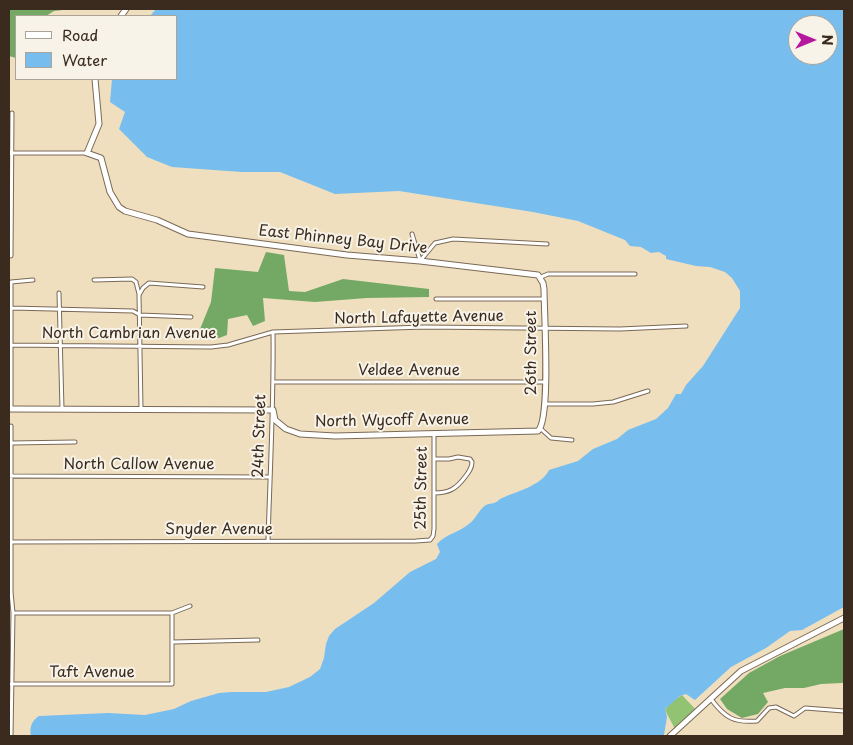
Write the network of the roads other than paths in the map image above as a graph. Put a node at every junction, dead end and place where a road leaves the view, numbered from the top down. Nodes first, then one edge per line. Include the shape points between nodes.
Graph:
1 (95, 80) edge
2 (12, 113) dead end
3 (10, 153) edge
4 (87, 153) junction
5 (412, 234) dead end
6 (547, 244) dead end
7 (11, 256) dead end
8 (420, 261) junction
9 (636, 274) dead end
10 (541, 277) junction
11 (33, 280) dead end
12 (94, 280) dead end
13 (203, 287) dead end
14 (59, 293) dead end
15 (139, 295) junction
16 (436, 299) dead end
17 (544, 299) junction
18 (10, 307) edge
19 (60, 309) junction
20 (140, 316) junction
21 (191, 317) dead end
22 (686, 326) dead end
23 (544, 328) junction
24 (273, 332) junction
25 (12, 345) junction
26 (61, 346) junction
27 (139, 346) junction
28 (10, 357) edge
29 (273, 382) junction
30 (545, 382) junction
31 (648, 391) dead end
32 (545, 404) junction
33 (10, 409) edge
34 (141, 409) junction
35 (62, 410) junction
36 (273, 410) junction
37 (11, 426) dead end
38 (541, 429) junction
39 (434, 434) junction
40 (572, 440) dead end
41 (75, 442) dead end
42 (11, 443) junction
43 (434, 459) junction
44 (10, 476) edge
45 (270, 476) junction
46 (434, 493) junction
47 (430, 540) joint
48 (268, 541) junction
49 (10, 542) edge
50 (10, 592) edge
51 (190, 606) dead end
52 (13, 613) junction
53 (172, 613) junction
54 (844, 618) edge
55 (258, 640) dead end
56 (173, 642) junction
57 (10, 657) edge
58 (11, 684) junction
59 (10, 699) edge
60 (711, 699) junction
61 (844, 711) edge
62 (11, 736) edge
63 (670, 736) edge

1 - 4 street via 99,124
2 - 3 street
3 - 4 street
3 - 7 street
4 - 8 street, East Phinney Bay Drive via 101,158 110,192 119,207 188,234
5 - 8 street
6 - 8 street via 454,239 436,244
8 - 10 street, East Phinney Bay Drive via 533,273
9 - 10 street, East Phinney Bay Drive via 548,274
10 - 17 street, 26th Street
11 - 18 street via 11,282
12 - 15 street via 132,279
13 - 15 street via 149,283
14 - 19 street
15 - 20 street
16 - 17 street
17 - 23 street, 26th Street
18 - 19 street
18 - 25 street
19 - 20 street via 133,311
19 - 26 street
20 - 21 street
20 - 27 street
22 - 23 street, North Lafayette Avenue
23 - 24 street, North Lafayette Avenue via 424,327
23 - 30 street, 26th Street
24 - 27 street, North Cambrian Avenue via 211,347
24 - 29 street, 24th Street
25 - 26 street, North Cambrian Avenue
25 - 28 street
26 - 27 street, North Cambrian Avenue
26 - 35 street
27 - 34 street
28 - 33 street
29 - 30 street, Veldee Avenue
29 - 36 street, 24th Street
30 - 32 street, 26th Street
31 - 32 street via 612,402
32 - 38 street, 26th Street
33 - 35 street
34 - 35 street
34 - 36 street
36 - 39 street, North Wycoff Avenue via 276,420 286,429 300,434
36 - 45 street, 24th Street
37 - 42 street
38 - 39 street, North Wycoff Avenue
38 - 40 street via 551,438
39 - 43 street, 25th Street
41 - 42 street
42 - 44 street
43 - 46 street, 25th Street
43 - 46 street via 462,457 472,462 457,488
44 - 45 street, North Callow Avenue
44 - 49 street
45 - 48 street, 24th Street
46 - 47 street, 25th Street via 434,532
47 - 48 street, Snyder Avenue
48 - 49 street, Snyder Avenue
49 - 50 street
50 - 52 street
51 - 53 street
52 - 53 street
52 - 57 street
53 - 56 street
54 - 60 street via 741,671
55 - 56 street
56 - 58 street, Taft Avenue via 172,684
57 - 58 street
58 - 59 street
59 - 62 street
60 - 61 street via 730,719 744,722 757,721 769,708 776,707 794,716 805,708
60 - 63 street

